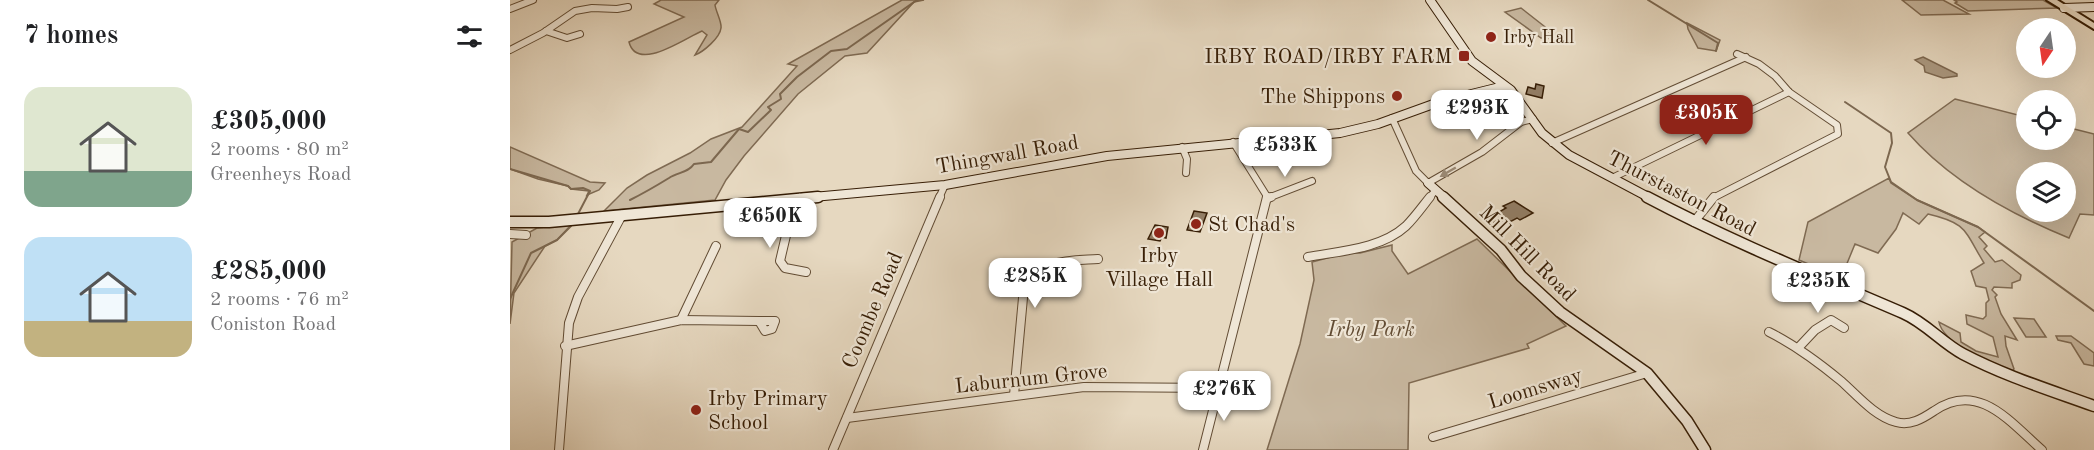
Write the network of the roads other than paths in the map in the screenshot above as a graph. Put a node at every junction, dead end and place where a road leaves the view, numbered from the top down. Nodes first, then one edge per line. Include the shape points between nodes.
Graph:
1 (533, 0) edge
2 (1430, 0) edge
3 (2051, 0) edge
4 (628, 7) dead end
5 (2094, 7) edge
6 (2064, 8) junction
7 (510, 9) edge
8 (2094, 27) edge
9 (546, 31) junction
10 (580, 34) dead end
11 (567, 38) junction
12 (562, 46) dead end
13 (510, 50) edge
14 (1737, 54) dead end
15 (1746, 57) junction
16 (1504, 86) junction
17 (1790, 92) junction
18 (1392, 118) junction
19 (1533, 119) junction
20 (1233, 142) junction
21 (1552, 143) junction
22 (1182, 147) junction
23 (1186, 173) dead end
24 (1612, 178) junction
25 (1312, 181) dead end
26 (945, 185) junction
27 (1432, 187) junction
28 (800, 198) junction
29 (1268, 198) junction
30 (622, 214) junction
31 (510, 222) edge
32 (1694, 222) junction
33 (510, 234) edge
34 (526, 235) dead end
35 (716, 246) dead end
36 (1308, 257) dead end
37 (1098, 259) dead end
38 (806, 272) dead end
39 (681, 320) junction
40 (758, 321) dead end
41 (1844, 328) dead end
42 (1770, 332) dead end
43 (566, 346) junction
44 (1799, 347) junction
45 (1647, 373) junction
46 (1219, 388) junction
47 (1014, 395) junction
48 (2093, 408) edge
49 (847, 418) junction
50 (1433, 437) dead end
51 (559, 450) edge
52 (833, 450) edge
53 (1203, 450) edge
54 (1706, 450) edge
55 (2042, 450) edge

1 - 7 street
2 - 16 street, Thurstaston Road via 1472,61
3 - 6 main road
4 - 9 street via 617,11 585,8 556,21
5 - 6 street
6 - 8 main road
9 - 11 street
9 - 13 street
10 - 11 street
11 - 12 street
14 - 15 street
15 - 17 street via 1775,76
15 - 21 street
16 - 18 street, Thingwall Road
16 - 19 street, Thurstaston Road
17 - 24 street
17 - 32 street via 1837,125 1838,134 1715,196
18 - 20 street, Thingwall Road via 1340,133
18 - 27 street, Mill Hill Road via 1416,171
19 - 21 street, Thurstaston Road
19 -> 27 street via 1521,122
20 - 22 street, Thingwall Road
20 - 29 street
21 - 24 street, Thurstaston Road
22 - 23 street via 1187,159
22 - 26 street, Thingwall Road via 1051,164
24 - 32 street, Thurstaston Road
25 - 29 street
26 - 28 street, Thingwall Road
26 - 49 street, Coombe Road
27 - 36 street via 1414,220 1389,239
27 - 45 street, Mill Hill Road via 1501,250 1521,276 1560,312
28 - 30 street, Thingwall Road
28 - 38 street via 780,261 785,268
29 - 46 street
30 - 31 street, Thingwall Road
30 - 43 street via 578,297 568,322
32 - 48 street, Thurstaston Road via 1905,314 1960,353 1997,371
33 - 34 street
35 - 39 street
37 - 47 street via 1046,266 1029,276 1024,287
39 - 40 street
39 - 43 street
41 - 44 street via 1831,320
42 - 44 street
43 - 51 street
44 - 55 street via 1886,417 1906,424 1919,421 1945,403 1963,398 1994,409
45 - 50 street, Loomsway
45 - 54 street, Mill Hill Road
46 - 47 street, Laburnum Grove via 1084,387
46 - 53 street
47 - 49 street, Laburnum Grove
49 - 52 street, Coombe Road

